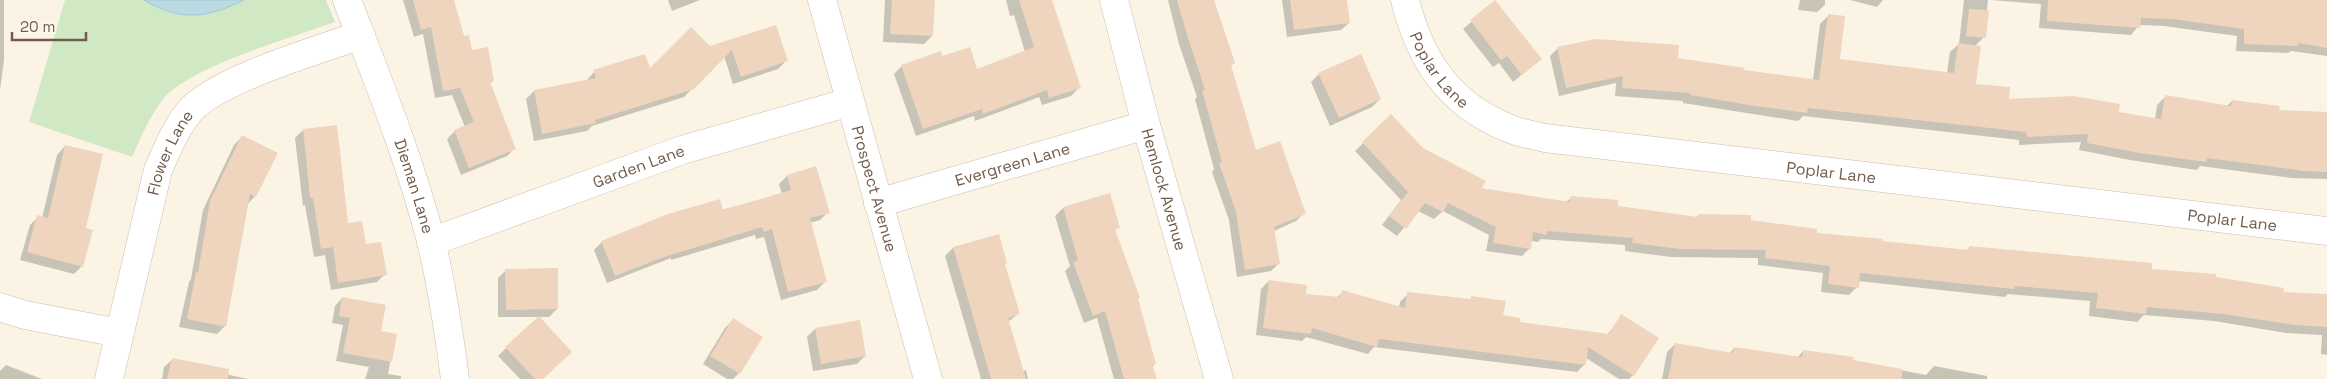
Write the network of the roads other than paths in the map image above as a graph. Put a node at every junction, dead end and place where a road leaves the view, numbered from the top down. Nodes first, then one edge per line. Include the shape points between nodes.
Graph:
1 (347, 0) edge
2 (822, 0) edge
3 (1114, 0) edge
4 (1405, 0) edge
5 (360, 35) junction
6 (850, 102) junction
7 (1146, 125) junction
8 (878, 202) junction
9 (2327, 231) edge
10 (431, 242) junction
11 (0, 307) edge
12 (119, 334) junction
13 (109, 379) edge
14 (455, 379) edge
15 (928, 379) edge
16 (1219, 379) edge

1 - 5 street, Dieman Lane
2 - 6 street, Prospect Avenue
3 - 7 street, Hemlock Avenue
4 - 9 street, Poplar Lane via 1412,29 1428,63 1450,92 1486,118 1509,129 1545,138
5 - 10 street, Dieman Lane via 415,184
5 - 12 street, Flower Lane via 239,80 203,100 190,112 172,139 158,170
6 - 8 street, Prospect Avenue
6 - 10 street, Garden Lane via 682,150
7 - 8 street, Evergreen Lane
7 - 16 street, Hemlock Avenue
8 - 15 street, Prospect Avenue
10 - 14 street, Dieman Lane via 449,330
11 - 12 street
12 - 13 street, Flower Lane

